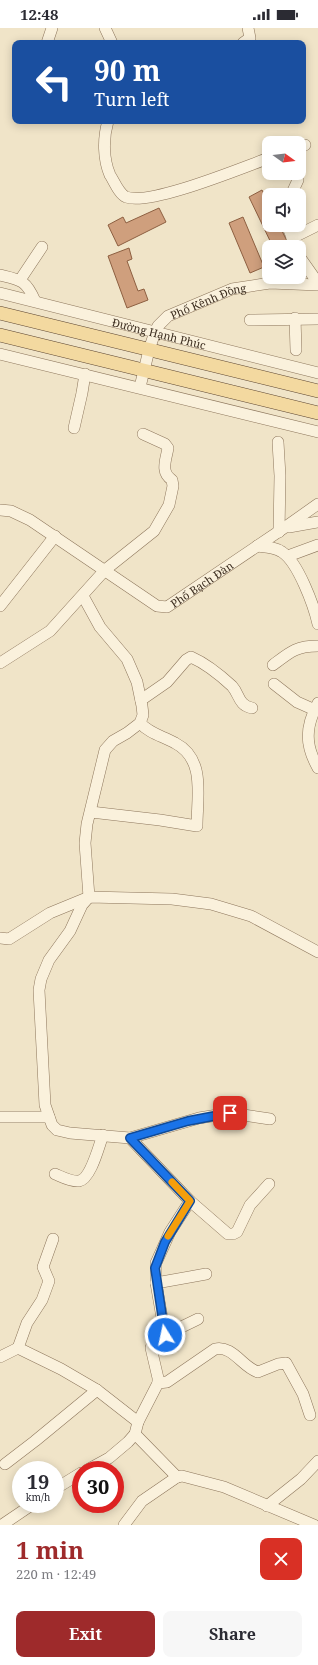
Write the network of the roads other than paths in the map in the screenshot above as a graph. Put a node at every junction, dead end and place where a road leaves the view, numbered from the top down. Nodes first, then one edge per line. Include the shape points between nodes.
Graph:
1 (52, 28) edge
2 (105, 28) edge
3 (248, 28) edge
4 (48, 40) edge
5 (111, 40) edge
6 (247, 40) edge
7 (108, 124) edge
8 (262, 160) edge
9 (318, 225) edge
10 (297, 240) edge
11 (42, 247) dead end
12 (306, 266) edge
13 (0, 275) edge
14 (20, 280) junction
15 (318, 284) edge
16 (0, 292) edge
17 (34, 301) junction
18 (0, 313) edge
19 (295, 318) junction
20 (318, 319) edge
21 (250, 320) dead end
22 (155, 332) junction
23 (0, 335) edge
24 (149, 350) junction
25 (296, 350) dead end
26 (0, 354) edge
27 (144, 370) junction
28 (318, 373) edge
29 (85, 374) junction
30 (140, 387) junction
31 (318, 391) edge
32 (318, 413) edge
33 (74, 428) dead end
34 (318, 432) edge
35 (143, 434) dead end
36 (278, 442) dead end
37 (318, 504) edge
38 (0, 510) edge
39 (318, 522) edge
40 (282, 530) junction
41 (55, 536) junction
42 (318, 545) edge
43 (258, 546) junction
44 (288, 556) junction
45 (105, 570) junction
46 (83, 596) junction
47 (0, 606) edge
48 (318, 619) edge
49 (318, 646) edge
50 (0, 663) edge
51 (273, 665) dead end
52 (274, 684) dead end
53 (141, 700) junction
54 (316, 707) edge
55 (252, 708) dead end
56 (140, 723) junction
57 (318, 768) edge
58 (91, 812) junction
59 (89, 897) junction
60 (0, 938) edge
61 (318, 952) edge
62 (0, 1117) edge
63 (49, 1118) junction
64 (270, 1119) dead end
65 (103, 1135) junction
66 (130, 1138) junction
67 (55, 1174) dead end
68 (269, 1184) dead end
69 (190, 1201) junction
70 (53, 1239) dead end
71 (206, 1274) dead end
72 (156, 1282) junction
73 (198, 1319) dead end
74 (165, 1335) junction
75 (18, 1348) junction
76 (0, 1357) edge
77 (158, 1383) junction
78 (97, 1390) junction
79 (310, 1415) dead end
80 (138, 1422) junction
81 (135, 1434) junction
82 (104, 1461) edge
83 (318, 1462) edge
84 (5, 1464) dead end
85 (177, 1477) junction
86 (267, 1506) junction
87 (20, 1513) edge
88 (316, 1524) edge
89 (2, 1525) edge
90 (124, 1525) edge

1 - 4 street
2 - 5 street
3 - 6 street via 250,38
7 - 8 street via 104,149 108,169 124,196 135,199 163,195
9 - 10 street
11 - 14 street
12 - 15 street
13 - 14 street
14 - 17 street via 29,287
15 - 22 street, Phố Kênh Đồng via 270,283 232,289 168,316
16 - 17 street, Đường Hạnh Phúc
17 - 22 street, Đường Hạnh Phúc
18 - 24 main road, Đường Hạnh Phúc
19 - 20 street
19 - 21 street
19 - 25 street
22 - 24 street
22 - 28 street, Đường Hạnh Phúc
23 - 27 main road
24 - 27 street
24 - 31 main road, Đường Hạnh Phúc
26 - 29 street
27 - 30 street
27 - 32 main road
29 - 30 street
29 - 33 street
30 - 34 street
35 - 45 street via 165,444 168,448 165,472 174,486 169,505 154,531
36 - 40 street
37 - 40 street, Phố Bạch Đàn
38 - 41 street, Phố Bạch Đàn via 11,511
39 - 40 street
40 - 43 street, Phố Bạch Đàn
41 - 45 street, Phố Bạch Đàn
41 - 47 street
42 - 44 street
43 - 44 street via 280,550
43 - 45 street, Phố Bạch Đàn via 167,607 157,606
44 - 48 street via 315,608
45 - 46 street
46 - 50 street via 50,631
46 - 53 street via 100,627 126,659 137,682
49 - 51 street via 296,648
52 - 54 street via 297,702
53 - 55 street via 167,682 190,657 210,667 232,687 245,707
53 - 56 street
54 - 57 street via 308,728 308,738
56 - 58 street via 113,741 105,750
56 - 58 street via 150,732 181,746 194,760 197,769 197,826
58 - 59 street via 85,843
59 - 60 street via 50,913 9,939
59 - 61 street via 183,899 219,906 263,921
59 - 63 street via 82,905 70,931 49,960 40,985 45,1105
62 - 63 street
63 - 65 street via 58,1130
64 - 66 street via 230,1113 188,1121
65 - 66 street
65 - 67 street via 89,1173 84,1179 73,1181
66 - 69 street
68 - 69 street via 250,1205 237,1232 233,1234 228,1234
69 - 72 street via 170,1232 160,1254 155,1268
70 - 75 street via 43,1267 49,1281 42,1300 27,1322
71 - 72 street
72 - 74 street
73 - 74 street
74 - 77 street via 153,1342 151,1348
75 - 76 street
75 - 78 street
77 - 79 street via 167,1382 216,1349 226,1349 258,1372 286,1363 303,1394
77 - 80 street
78 - 80 street
78 - 84 street
80 - 81 street
81 - 82 street via 119,1451
81 - 85 street
83 - 86 street
85 - 86 street via 182,1476 224,1487
85 - 90 street via 142,1501
86 - 88 street
87 - 89 street

